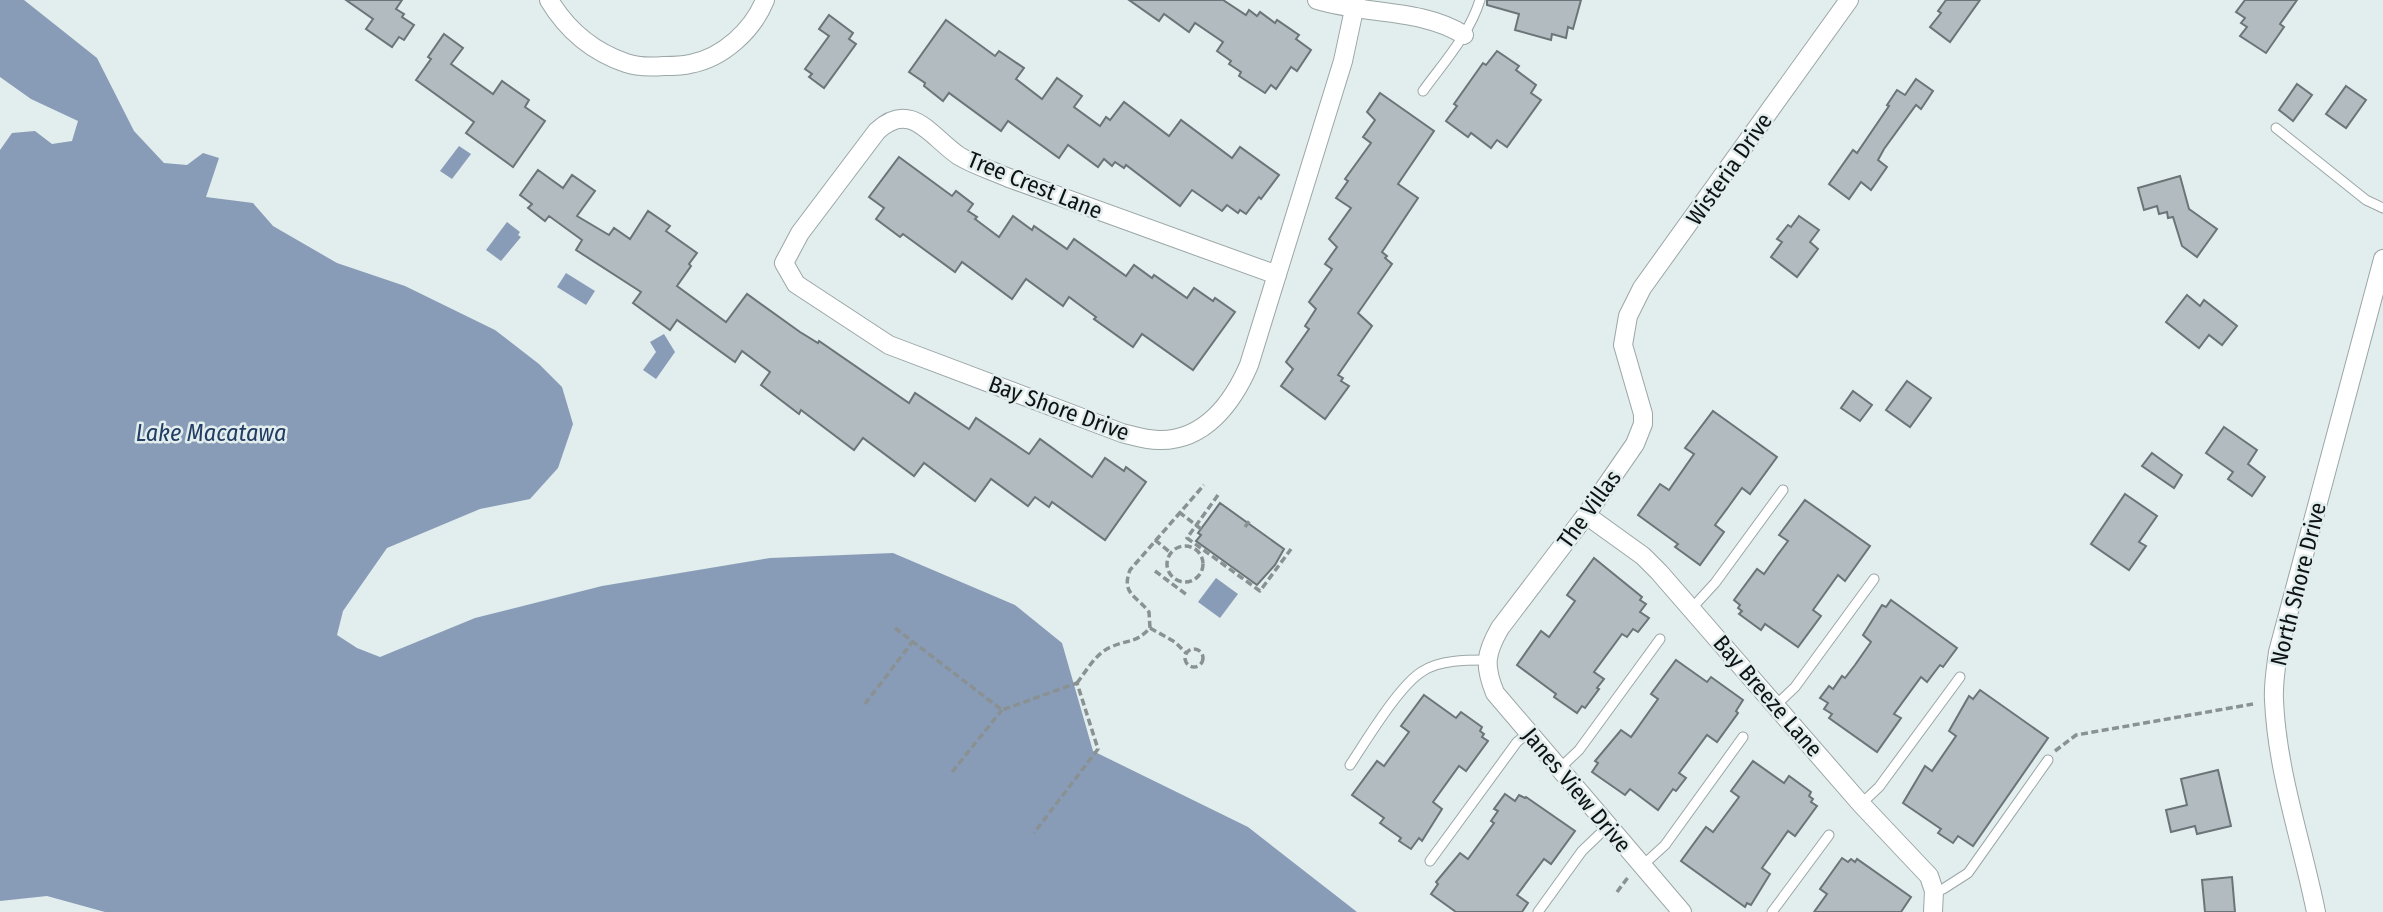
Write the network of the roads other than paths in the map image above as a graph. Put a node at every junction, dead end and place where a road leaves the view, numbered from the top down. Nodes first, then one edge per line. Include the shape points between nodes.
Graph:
1 (549, 0) edge
2 (765, 0) edge
3 (1317, 0) edge
4 (1480, 0) edge
5 (1849, 0) edge
6 (1356, 4) edge
7 (1464, 35) junction
8 (1423, 91) dead end
9 (2276, 128) dead end
10 (2383, 208) edge
11 (2383, 259) edge
12 (784, 263) joint
13 (1277, 275) junction
14 (1623, 345) joint
15 (1783, 490) dead end
16 (1586, 515) junction
17 (1874, 579) dead end
18 (1692, 608) junction
19 (1660, 639) dead end
20 (1486, 660) junction
21 (1960, 677) dead end
22 (1776, 705) junction
23 (1528, 733) junction
24 (1743, 737) dead end
25 (2048, 761) road end
26 (1350, 765) dead end
27 (1559, 769) junction
28 (1861, 804) junction
29 (1608, 826) junction
30 (1829, 835) dead end
31 (1430, 861) dead end
32 (1636, 870) junction
33 (1934, 891) junction
34 (1538, 912) edge
35 (1682, 912) edge
36 (1772, 912) edge
37 (1933, 912) edge
38 (2316, 912) edge

1 - 2 street via 574,33 600,52 629,65 655,66 691,64 724,49 743,35
3 - 6 street
4 - 7 lane
5 - 14 street, Wisteria Drive via 1642,288 1628,316
6 - 7 street via 1435,21
6 - 13 street, Bay Shore Drive
7 - 8 lane
9 - 10 lane via 2366,200
11 - 38 street, North Shore Drive via 2274,680 2294,825
12 - 13 street, Tree Crest Lane via 800,233 877,131 898,117 920,124 957,154 999,174
12 - 13 street, Bay Shore Drive via 796,284 889,345 1122,433 1161,440 1198,429 1231,400 1249,365
14 - 16 street, The Villas via 1643,424 1635,444
15 - 18 lane via 1716,583
16 - 18 street, Bay Breeze Lane via 1643,556
16 - 20 street, The Villas via 1500,628
17 - 22 lane via 1795,687
18 - 22 street, Bay Breeze Lane
19 - 27 lane via 1579,750
20 - 23 street, Janes View Drive via 1495,693
20 - 26 lane via 1444,663 1423,670 1407,684
21 - 28 lane via 1879,787
22 - 28 street, Bay Breeze Lane
23 - 27 street, Janes View Drive
23 - 31 lane
24 - 32 lane via 1665,845
25 - 33 lane via 1968,873
27 - 29 street, Janes View Drive
28 - 33 street, Bay Breeze Lane via 1929,876
29 - 32 street, Janes View Drive
29 - 34 lane via 1583,851
30 - 36 lane
32 - 35 street, Janes View Drive
33 - 37 street

